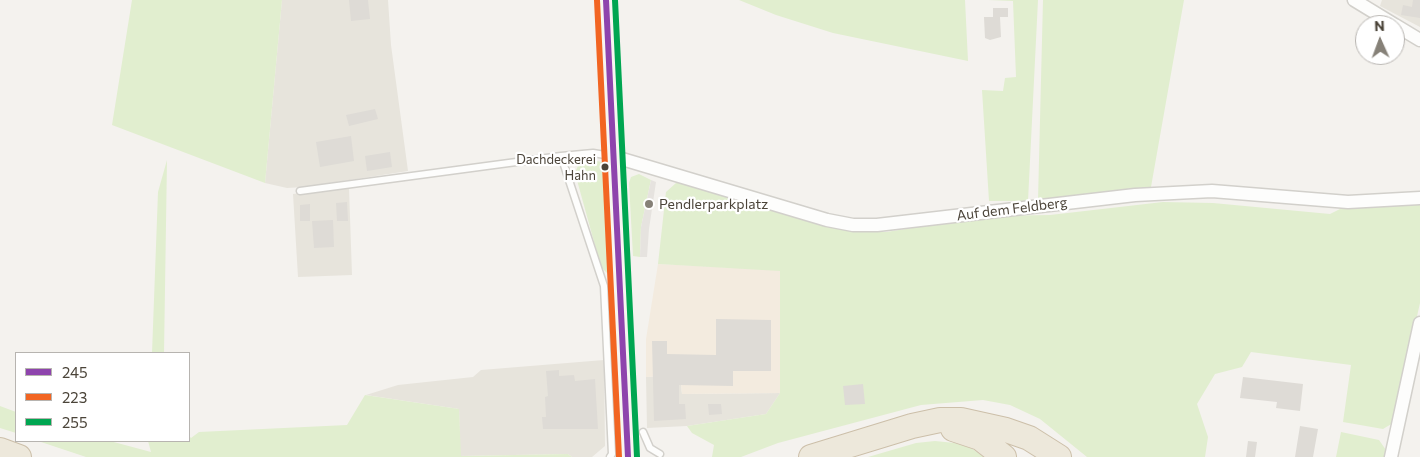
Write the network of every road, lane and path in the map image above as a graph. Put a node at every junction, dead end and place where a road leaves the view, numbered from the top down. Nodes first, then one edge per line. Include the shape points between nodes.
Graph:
1 (606, 0) edge
2 (1354, 0) edge
3 (1379, 15) edge
4 (1405, 31) edge
5 (1420, 40) edge
6 (561, 156) junction
7 (612, 156) junction
8 (300, 191) dead end
9 (1420, 198) edge
10 (1420, 323) edge
11 (912, 426) junction
12 (643, 432) dead end
13 (0, 450) edge
14 (660, 454) dead end
15 (19, 457) edge
16 (610, 457) edge
17 (628, 457) edge
18 (811, 457) edge
19 (1004, 457) edge
20 (1059, 457) edge
21 (1390, 457) edge

1 - 7 street
2 - 3 street
4 - 5 street
6 - 7 lane via 593,153
6 - 8 lane
6 - 16 lane via 604,286
7 - 9 street, Auf dem Feldberg via 853,225 877,225 1135,195 1212,192 1348,202
7 - 17 street
10 - 21 street
11 - 18 highway
11 - 19 highway via 966,432 980,438
11 - 20 highway via 940,420 987,424 1029,438
12 - 14 lane via 650,448
13 - 15 highway

